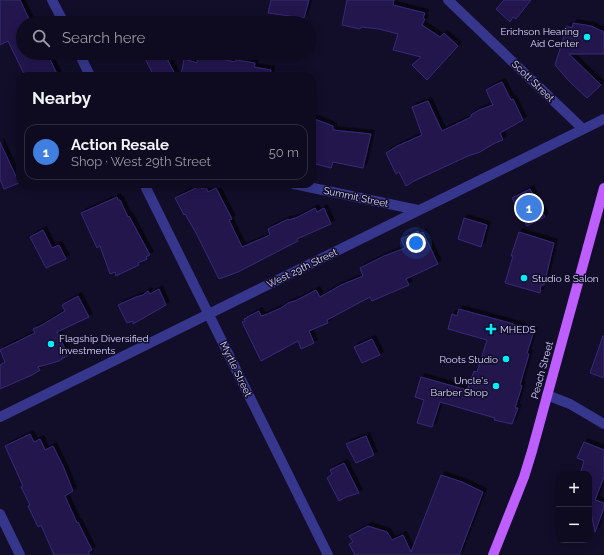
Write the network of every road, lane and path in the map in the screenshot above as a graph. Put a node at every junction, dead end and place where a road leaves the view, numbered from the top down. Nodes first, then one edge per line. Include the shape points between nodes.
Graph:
1 (52, 0) edge
2 (448, 0) edge
3 (60, 16) edge
4 (82, 60) edge
5 (88, 72) edge
6 (604, 119) edge
7 (582, 129) junction
8 (146, 188) edge
9 (313, 188) edge
10 (604, 188) edge
11 (418, 210) junction
12 (208, 314) junction
13 (547, 395) junction
14 (0, 417) edge
15 (604, 424) edge
16 (0, 514) edge
17 (20, 555) edge
18 (328, 555) edge
19 (492, 555) edge

1 - 3 street
2 - 7 street, Scott Street
4 - 5 street
6 - 7 street, West 29th Street
7 - 11 street, West 29th Street
8 - 12 street, Myrtle Street
9 - 11 street, Summit Street
10 - 13 main road, Peach Street
11 - 12 street, West 29th Street
12 - 14 street, West 29th Street
12 - 18 street, Myrtle Street
13 - 15 street via 570,404
13 - 19 main road, Peach Street via 524,477
16 - 17 street

